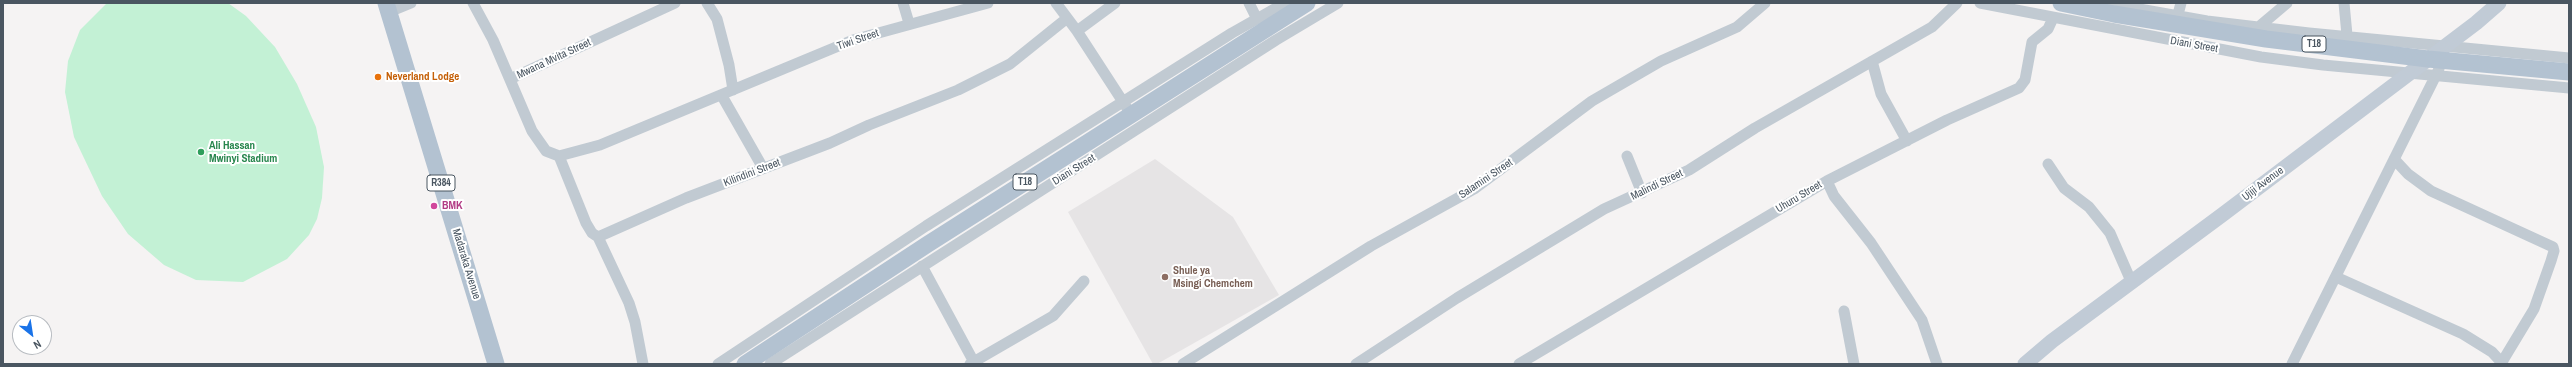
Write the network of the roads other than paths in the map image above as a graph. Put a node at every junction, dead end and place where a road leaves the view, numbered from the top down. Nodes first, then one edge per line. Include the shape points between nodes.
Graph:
1 (411, 3) edge
2 (474, 3) edge
3 (675, 3) edge
4 (707, 3) edge
5 (903, 3) edge
6 (988, 3) edge
7 (1056, 3) edge
8 (1115, 3) edge
9 (1249, 3) edge
10 (1285, 3) edge
11 (1307, 3) edge
12 (1338, 3) edge
13 (1765, 3) edge
14 (1957, 3) edge
15 (1980, 3) edge
16 (2061, 3) edge
17 (2106, 3) edge
18 (2181, 3) edge
19 (2287, 3) edge
20 (2344, 3) edge
21 (2499, 3) edge
22 (387, 8) edge
23 (2053, 18) junction
24 (1066, 19) junction
25 (1257, 19) junction
26 (2176, 20) junction
27 (909, 23) junction
28 (2261, 25) junction
29 (1077, 31) junction
30 (2347, 35) junction
31 (2444, 53) junction
32 (2428, 59) junction
33 (1872, 61) junction
34 (2567, 69) edge
35 (2410, 72) junction
36 (2436, 74) junction
37 (510, 79) junction
38 (733, 90) junction
39 (722, 96) junction
40 (1127, 108) junction
41 (1907, 141) junction
42 (559, 156) junction
43 (1627, 156) dead end
44 (2394, 159) junction
45 (2048, 164) dead end
46 (763, 168) junction
47 (1828, 181) junction
48 (1642, 193) junction
49 (598, 237) junction
50 (922, 266) junction
51 (2336, 278) junction
52 (1084, 280) dead end
53 (2131, 281) junction
54 (1844, 311) dead end
55 (973, 363) edge
56 (2502, 363) edge
57 (496, 364) edge
58 (643, 364) edge
59 (718, 364) edge
60 (745, 364) edge
61 (770, 364) edge
62 (1183, 364) edge
63 (1356, 364) edge
64 (1518, 364) edge
65 (1854, 364) edge
66 (1937, 364) edge
67 (2025, 364) edge
68 (2292, 364) edge

1 - 22 street
2 - 37 street, Mwana Mvita Street
3 - 37 street, Mwana Mvita Street
4 - 38 street via 717,19
5 - 27 street
6 - 27 street, Tiwi Street
7 - 24 street
8 - 29 street
9 - 25 street
10 - 25 street
11 - 40 main road, T18
12 - 50 street, Diani Street
13 - 62 street, Salamini Street via 1737,27 1661,61 1592,101 1474,189 1371,246
14 - 33 street, Malindi Street via 1932,27
15 - 23 street, Diani Street
16 - 26 main road, T18
17 - 26 street
18 - 26 street
19 - 28 street
20 - 30 street
21 - 31 main road
22 - 57 main road, Madaraka Avenue / R384
23 - 35 street, Diani Street via 2261,57
23 - 41 street, Uhuru Street via 2048,29 2032,42 2025,80 2019,88
24 - 29 street
24 - 46 street, Kilindini Street via 1029,51 986,76 830,143
25 - 40 street
26 - 28 street
26 - 32 main road, T18 via 2266,39
27 - 38 street, Tiwi Street via 853,40
28 - 30 street via 2309,33
29 - 40 street
30 - 31 street
31 - 32 main road, T18
31 - 34 main road, T18
31 - 36 street
32 - 35 main road, Ujiji Avenue
33 - 41 street via 1881,94
33 - 48 street, Malindi Street via 1755,128 1689,170
34 - 36 street, Diani Street
35 - 36 street, Diani Street
35 - 53 main road, Ujiji Avenue
36 - 44 street
37 - 42 street via 539,144 546,151
38 - 39 street, Tiwi Street
39 - 42 street, Tiwi Street via 661,118 600,146
39 - 46 street
40 - 59 street via 926,226
40 - 60 main road, T18
41 - 47 street, Uhuru Street
42 - 49 street via 586,223
43 - 48 street
44 - 51 street
44 - 56 street via 2408,174 2431,191 2553,247 2551,261 2534,309
45 - 53 street via 2064,188 2089,207 2110,233
46 - 49 street, Kilindini Street
47 - 64 street, Uhuru Street
47 - 66 street via 1834,196 1871,243 1922,320
48 - 63 street, Malindi Street via 1574,227 1456,298
49 - 58 street via 629,303
50 - 55 street
50 - 61 street, Diani Street
51 - 56 street via 2463,334 2492,352
51 - 68 street
52 - 55 street via 1054,316
53 - 67 main road, Ujiji Avenue
54 - 65 street

